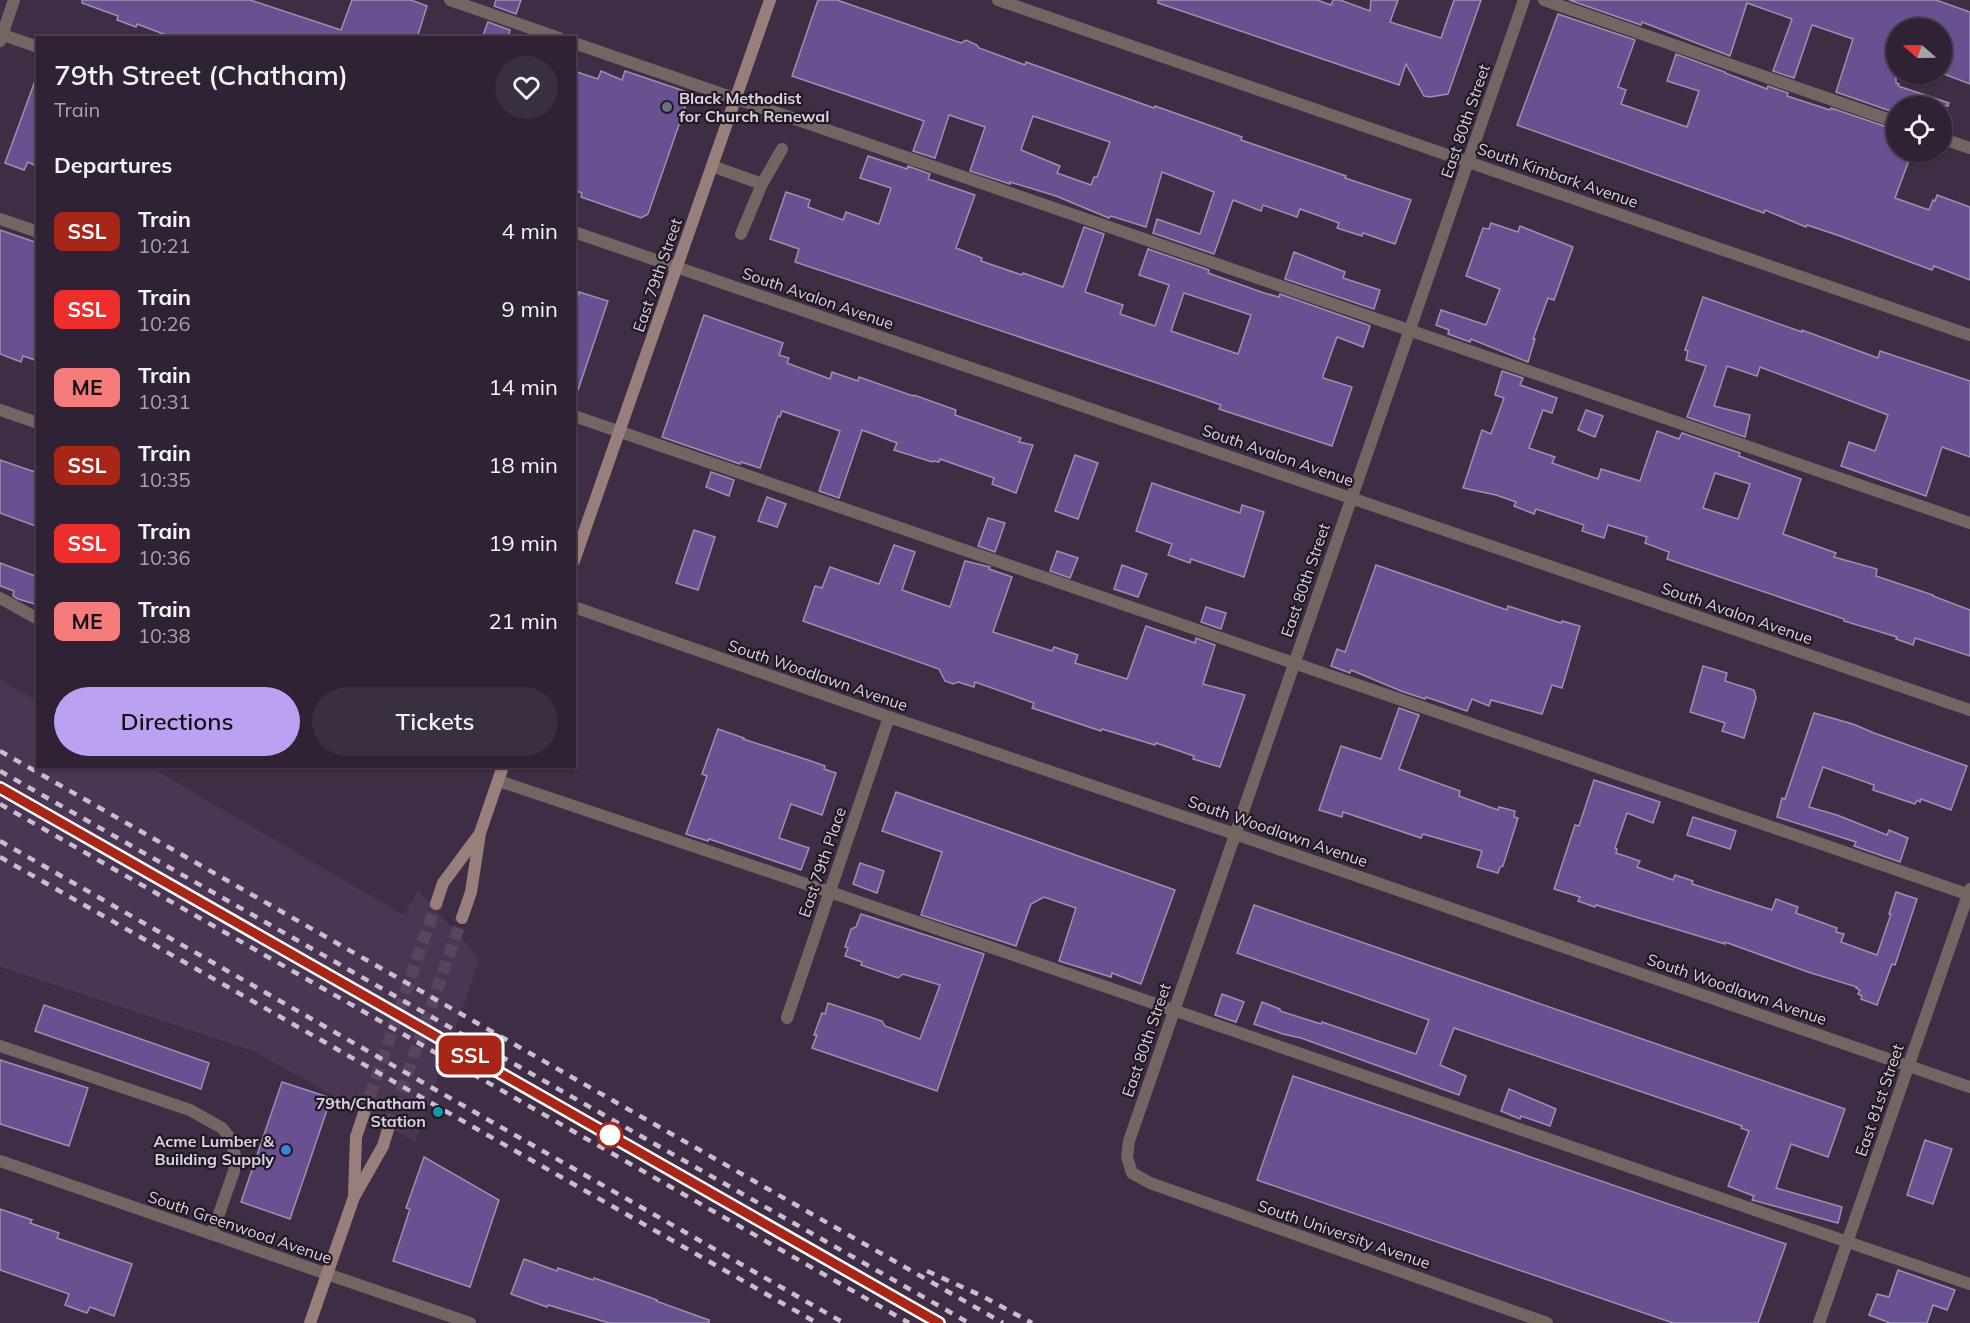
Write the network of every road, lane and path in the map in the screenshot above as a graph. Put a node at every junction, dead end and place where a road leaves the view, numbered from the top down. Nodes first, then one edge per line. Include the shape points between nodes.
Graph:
1 (14, 0) edge
2 (450, 0) edge
3 (770, 0) edge
4 (998, 0) edge
5 (1524, 0) edge
6 (1544, 0) edge
7 (553, 36) edge
8 (1, 37) edge
9 (576, 44) edge
10 (36, 46) edge
11 (736, 98) junction
12 (1886, 119) edge
13 (1952, 142) edge
14 (1970, 148) edge
15 (782, 149) dead end
16 (1468, 161) junction
17 (712, 166) junction
18 (762, 184) junction
19 (0, 219) edge
20 (36, 231) edge
21 (576, 233) edge
22 (741, 234) dead end
23 (677, 267) junction
24 (1410, 330) junction
25 (1970, 335) edge
26 (0, 410) edge
27 (576, 417) edge
28 (36, 422) edge
29 (620, 431) junction
30 (1352, 498) junction
31 (1970, 523) edge
32 (576, 555) edge
33 (0, 598) edge
34 (576, 608) edge
35 (36, 618) edge
36 (1294, 663) junction
37 (1970, 710) edge
38 (889, 717) junction
39 (502, 768) edge
40 (498, 781) junction
41 (480, 833) junction
42 (1235, 834) junction
43 (830, 892) junction
44 (1969, 893) edge
45 (436, 904) tunnel mouth
46 (462, 918) tunnel mouth
47 (1173, 1010) junction
48 (787, 1018) dead end
49 (0, 1046) edge
50 (1908, 1065) junction
51 (1970, 1087) edge
52 (364, 1113) tunnel mouth
53 (389, 1126) tunnel mouth
54 (0, 1161) edge
55 (1132, 1173) joint
56 (354, 1197) junction
57 (212, 1234) junction
58 (1847, 1241) junction
59 (327, 1274) junction
60 (1970, 1284) edge
61 (310, 1323) edge
62 (470, 1323) edge
63 (1547, 1323) edge
64 (1819, 1323) edge

1 - 8 street
2 - 7 street
3 - 11 main road, East 79th Street
4 - 16 street, South Kimbark Avenue
5 - 16 street, East 80th Street
6 - 12 street
8 - 10 street
9 - 11 street
11 - 17 main road, East 79th Street
11 - 24 street
13 - 14 street
15 - 18 street
16 - 24 street, East 80th Street
16 - 25 street, South Kimbark Avenue
17 - 18 street
17 - 23 main road, East 79th Street
18 - 22 street
19 - 20 street
21 - 23 street, South Avalon Avenue
23 - 29 main road, East 79th Street
23 - 30 street, South Avalon Avenue
24 - 30 street, East 80th Street
24 - 31 street
26 - 28 street
27 - 29 street
29 - 32 main road, East 79th Street
29 - 36 street
30 - 36 street, East 80th Street
30 - 37 street, South Avalon Avenue
33 - 35 street
34 - 38 street, South Woodlawn Avenue
36 - 42 street, East 80th Street
36 - 44 street
38 - 42 street, South Woodlawn Avenue
38 - 43 street, East 79th Place
39 - 40 main road
40 - 41 main road
40 - 43 street
41 - 45 main road via 443,883
41 - 46 main road via 471,892
42 - 47 street, East 80th Street
42 - 50 street, South Woodlawn Avenue
43 - 47 street
43 - 48 street, East 79th Place
44 - 50 street, East 81st Street
47 - 55 street, East 80th Street via 1128,1141
47 - 58 street
49 - 57 street via 190,1110 222,1128 231,1139 234,1171
50 - 51 street, South Woodlawn Avenue
50 - 58 street, East 81st Street
52 - 56 main road via 356,1137
53 - 56 main road via 383,1146
54 - 57 street, South Greenwood Avenue
55 - 63 street, South University Avenue via 1150,1184
56 - 59 main road
57 - 59 street, South Greenwood Avenue
58 - 60 street
58 - 64 street, East 81st Street
59 - 61 main road
59 - 62 street, South Greenwood Avenue

